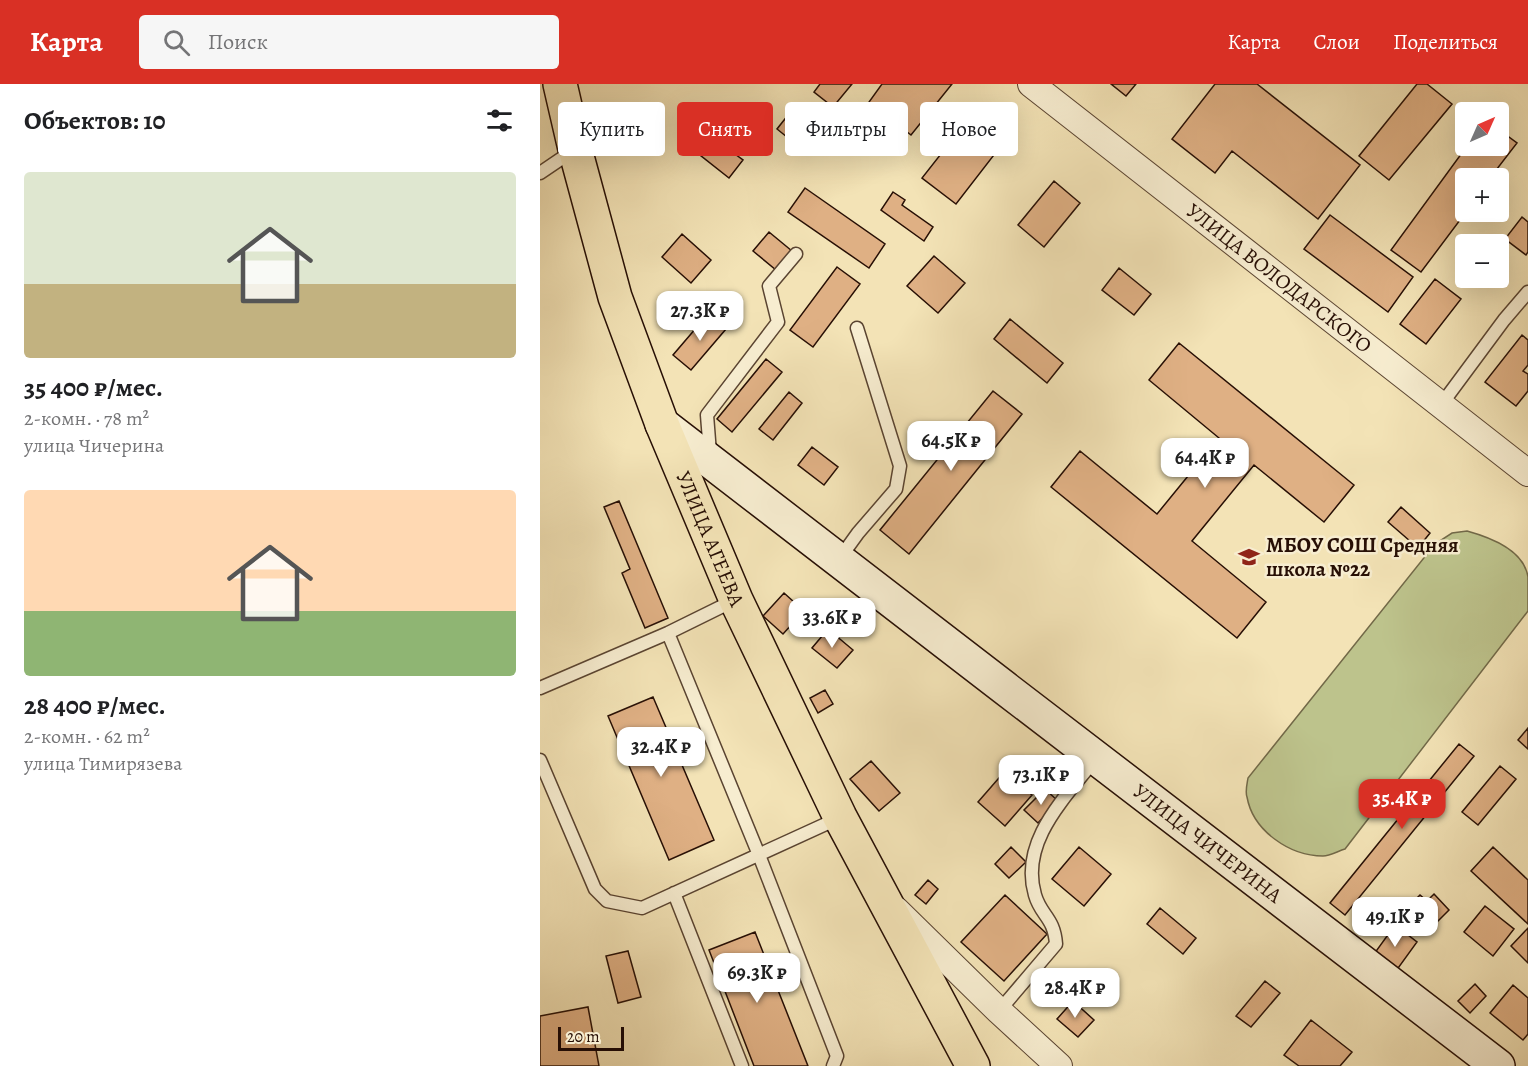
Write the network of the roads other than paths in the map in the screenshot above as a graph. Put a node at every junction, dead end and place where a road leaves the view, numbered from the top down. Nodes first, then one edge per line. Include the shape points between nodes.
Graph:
1 (560, 84) edge
2 (1031, 84) edge
3 (564, 102) edge
4 (564, 156) edge
5 (576, 156) edge
6 (540, 173) edge
7 (796, 254) dead end
8 (1528, 292) edge
9 (857, 328) dead end
10 (1441, 405) junction
11 (662, 424) junction
12 (712, 463) junction
13 (1528, 473) edge
14 (837, 562) junction
15 (736, 600) junction
16 (668, 633) junction
17 (540, 688) edge
18 (1096, 757) junction
19 (540, 760) edge
20 (840, 817) junction
21 (759, 855) junction
22 (674, 893) junction
23 (881, 894) junction
24 (999, 1011) junction
25 (742, 1066) edge
26 (833, 1066) edge
27 (973, 1066) edge
28 (1059, 1066) edge
29 (1498, 1066) edge

1 - 3 highway, УЛИЦА АГЕЕВА
2 - 10 street, УЛИЦА ВОЛОДАРСКОГО
4 - 6 lane
5 - 11 highway, УЛИЦА АГЕЕВА via 615,297
7 - 12 lane via 769,286 778,322 708,415
8 - 10 lane
9 - 14 lane via 900,466 899,478 896,489
10 - 13 street, УЛИЦА ВОЛОДАРСКОГО
11 - 12 main road, УЛИЦА ЧИЧЕРИНА
11 - 15 highway, УЛИЦА АГЕЕВА
12 - 14 main road, УЛИЦА ЧИЧЕРИНА
14 - 18 main road, УЛИЦА ЧИЧЕРИНА
15 - 16 lane
15 - 20 highway, УЛИЦА АГЕЕВА
16 - 17 lane
16 - 21 lane
18 - 24 lane via 1045,825 1030,869 1034,893 1055,930 1056,944
18 - 29 main road, УЛИЦА ЧИЧЕРИНА
19 - 22 lane via 595,889 607,901 642,908
20 - 21 lane
20 - 23 highway, УЛИЦА АГЕЕВА
21 - 22 lane
21 - 26 lane via 837,1056
22 - 25 lane
23 - 24 street
23 - 27 highway, УЛИЦА АГЕЕВА
24 - 28 street

